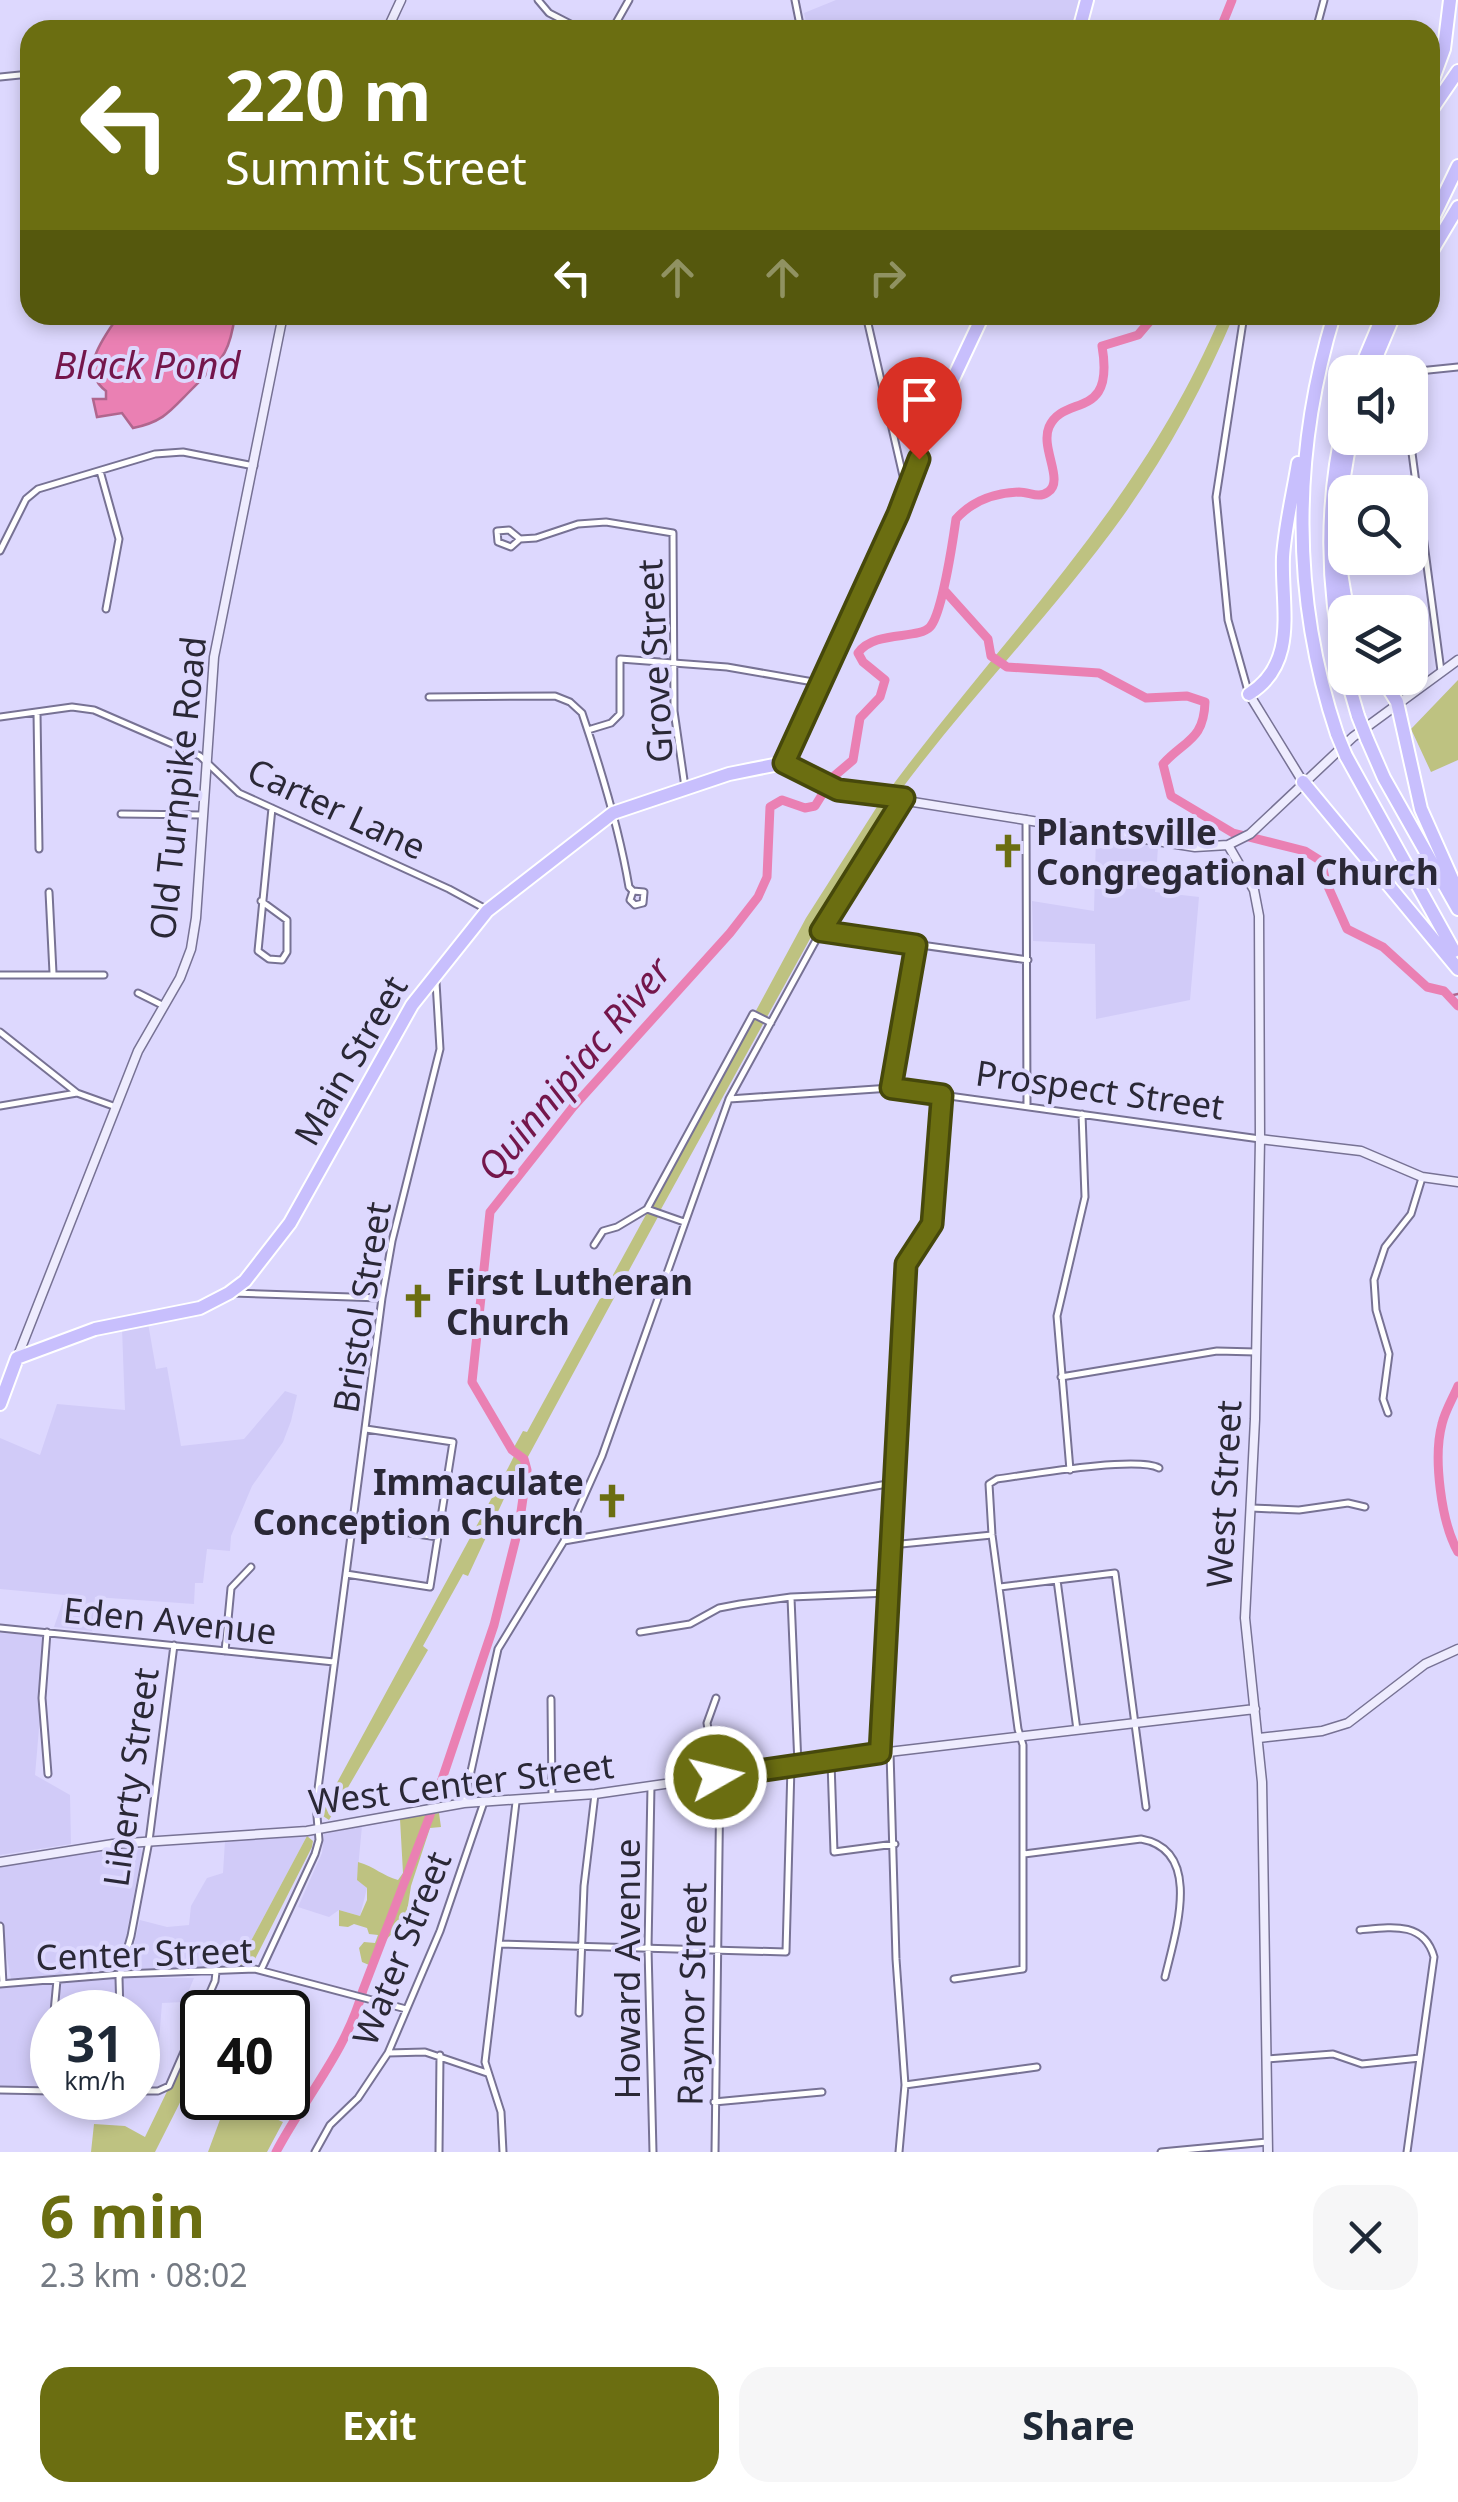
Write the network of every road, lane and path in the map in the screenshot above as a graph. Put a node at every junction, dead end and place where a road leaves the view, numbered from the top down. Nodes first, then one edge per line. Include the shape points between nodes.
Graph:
1 (538, 0) edge
2 (1450, 0) edge
3 (563, 20) edge
4 (1440, 59) edge
5 (1458, 71) edge
6 (1440, 97) edge
7 (1458, 166) edge
8 (1458, 187) edge
9 (1440, 203) edge
10 (1458, 207) edge
11 (1440, 217) edge
12 (1440, 237) edge
13 (281, 325) edge
14 (868, 325) edge
15 (979, 325) edge
16 (1242, 325) edge
17 (1331, 325) edge
18 (1379, 325) edge
19 (1390, 325) edge
20 (1323, 354) junction
21 (1366, 355) edge
22 (1377, 355) edge
23 (1458, 368) edge
24 (1428, 370) edge
25 (1338, 455) edge
26 (1348, 455) edge
27 (1412, 455) edge
28 (254, 466) junction
29 (100, 471) junction
30 (910, 484) junction
31 (520, 539) junction
32 (0, 551) edge
33 (1332, 595) edge
34 (1346, 595) edge
35 (106, 608) dead end
36 (1458, 660) edge
37 (675, 664) junction
38 (1442, 671) junction
39 (819, 683) junction
40 (1250, 694) junction
41 (1352, 695) edge
42 (1393, 695) edge
43 (429, 698) dead end
44 (1397, 702) junction
45 (37, 712) junction
46 (0, 717) edge
47 (588, 730) junction
48 (208, 762) junction
49 (784, 763) junction
50 (1303, 782) junction
51 (685, 787) junction
52 (904, 798) junction
53 (272, 808) junction
54 (613, 813) junction
55 (121, 814) dead end
56 (203, 816) junction
57 (1026, 819) junction
58 (1228, 844) junction
59 (38, 848) dead end
60 (633, 891) dead end
61 (48, 892) dead end
62 (1458, 892) edge
63 (261, 901) junction
64 (1458, 909) edge
65 (486, 910) junction
66 (821, 931) junction
67 (916, 945) junction
68 (1458, 959) edge
69 (1028, 960) junction
70 (1458, 969) edge
71 (52, 973) junction
72 (436, 974) junction
73 (0, 975) edge
74 (104, 975) dead end
75 (138, 993) dead end
76 (164, 1006) junction
77 (771, 1023) junction
78 (0, 1032) edge
79 (891, 1088) junction
80 (77, 1093) junction
81 (942, 1095) junction
82 (730, 1098) junction
83 (0, 1106) edge
84 (1027, 1106) junction
85 (116, 1107) junction
86 (1082, 1114) junction
87 (1260, 1139) junction
88 (1422, 1177) junction
89 (1458, 1182) edge
90 (647, 1209) junction
91 (684, 1222) junction
92 (594, 1245) dead end
93 (230, 1293) junction
94 (382, 1298) junction
95 (1256, 1352) junction
96 (17, 1358) junction
97 (1062, 1377) junction
98 (0, 1404) edge
99 (1388, 1413) dead end
100 (366, 1430) junction
101 (1159, 1468) dead end
102 (1070, 1470) junction
103 (893, 1484) junction
104 (1365, 1506) dead end
105 (1251, 1508) junction
106 (353, 1526) junction
107 (992, 1535) junction
108 (438, 1537) junction
109 (564, 1541) junction
110 (891, 1545) junction
111 (251, 1566) dead end
112 (346, 1574) junction
113 (1057, 1580) junction
114 (999, 1587) junction
115 (888, 1593) junction
116 (792, 1597) junction
117 (0, 1628) edge
118 (47, 1632) junction
119 (640, 1632) dead end
120 (174, 1645) junction
121 (1458, 1649) edge
122 (226, 1651) junction
123 (334, 1662) junction
124 (716, 1698) dead end
125 (551, 1699) dead end
126 (1255, 1709) junction
127 (1134, 1723) junction
128 (1078, 1730) junction
129 (1020, 1738) junction
130 (1258, 1738) junction
131 (885, 1753) junction
132 (832, 1760) junction
133 (795, 1765) junction
134 (48, 1774) dead end
135 (718, 1776) junction
136 (652, 1786) junction
137 (595, 1794) junction
138 (552, 1799) junction
139 (484, 1802) junction
140 (516, 1802) junction
141 (464, 1803) junction
142 (1146, 1807) dead end
143 (317, 1829) junction
144 (149, 1841) junction
145 (895, 1844) junction
146 (1024, 1854) junction
147 (0, 1862) edge
148 (0, 1926) edge
149 (1360, 1930) dead end
150 (500, 1944) junction
151 (582, 1945) junction
152 (648, 1948) junction
153 (716, 1950) junction
154 (260, 1970) junction
155 (216, 1972) junction
156 (121, 1974) junction
157 (1165, 1977) dead end
158 (954, 1979) dead end
159 (57, 1980) junction
160 (2, 1984) edge
161 (56, 1990) edge
162 (121, 1990) edge
163 (406, 2008) junction
164 (579, 2013) dead end
165 (388, 2053) junction
166 (440, 2055) junction
167 (1420, 2058) junction
168 (1266, 2059) junction
169 (1038, 2068) dead end
170 (487, 2073) junction
171 (904, 2084) junction
172 (160, 2088) edge
173 (0, 2090) edge
174 (30, 2090) edge
175 (822, 2092) dead end
176 (714, 2102) junction
177 (1268, 2147) edge
178 (315, 2152) edge
179 (439, 2152) edge
180 (503, 2152) edge
181 (653, 2152) edge
182 (715, 2152) edge
183 (899, 2152) edge
184 (1161, 2152) edge
185 (1407, 2152) edge

1 - 3 street
2 - 4 highway
5 - 6 highway
7 - 9 highway
8 - 11 highway
10 - 12 highway
13 - 28 main road, Old Turnpike Road
14 - 30 street
15 - 30 highway
16 - 40 street via 1216,497 1228,620
17 - 20 highway
18 - 21 highway
19 - 22 highway
20 - 40 highway via 1308,402 1284,551 1283,650 1273,673
20 - 68 highway, bridge via 1305,464 1303,575 1315,657 1346,756
23 - 24 street
25 - 33 highway
26 - 34 highway via 1340,540
27 - 38 street
28 - 29 street via 183,452
28 - 48 main road, Old Turnpike Road via 214,657
29 - 32 street via 38,488
29 - 35 street via 119,539
30 - 39 highway
31 - 31 street via 504,546 497,531 509,530
31 - 37 street, Grove Street via 606,522 674,533
36 - 38 main road
37 - 39 street
37 - 47 street via 620,660 620,714
37 - 51 street, Grove Street
38 - 44 main road
39 - 49 highway
40 - 50 main road
41 - 64 highway, bridge via 1389,786
42 - 44 highway
43 - 47 street via 554,696 582,712
44 - 50 main road
44 - 62 highway via 1417,796
45 - 46 street, Carter Lane
45 - 48 street, Carter Lane via 94,710
45 - 59 street
47 - 54 street
48 - 53 street, Carter Lane via 228,786
48 - 56 main road, Old Turnpike Road
49 - 51 highway, Main Street
49 - 52 main road via 828,786
50 - 58 main road
50 - 70 highway
51 - 54 highway, Main Street
52 - 57 main road
52 - 66 street
53 - 63 street
53 - 65 street, Carter Lane
54 - 60 street
54 - 65 highway, Main Street
55 - 56 street
56 - 76 main road, Old Turnpike Road via 191,948
57 - 58 main road via 1195,848
57 - 69 street
58 - 87 main road, West Street via 1258,907
61 - 71 street
63 - 63 street via 258,951 282,960 287,920
65 - 72 highway, Main Street
66 - 67 street
66 - 77 street
67 - 69 street
67 - 79 street
69 - 84 street
71 - 73 street
71 - 74 street
72 - 93 highway, Main Street via 412,1005 290,1223
72 - 94 street, Bristol Street via 440,1050
75 - 76 street
76 - 85 main road, Old Turnpike Road
77 - 82 street
77 - 90 street via 753,1014
78 - 80 street
79 - 81 street, Prospect Street
79 - 82 street, Prospect Street
80 - 83 street
80 - 85 street
81 - 84 street, Prospect Street
81 - 103 street via 932,1224 906,1264
82 - 91 street
84 - 86 street, Prospect Street
85 - 96 main road, Old Turnpike Road
86 - 87 street, Prospect Street
86 - 97 street via 1086,1197 1057,1316
87 - 88 main road, Prospect Street via 1337,1146
87 - 95 main road, West Street
88 - 89 main road, Prospect Street
88 - 99 street via 1411,1214 1385,1248 1374,1280 1390,1354 1383,1400
90 - 91 street
90 - 92 street via 604,1231
91 - 109 street via 616,1422
93 - 94 street
93 - 96 highway, Main Street via 200,1308 95,1328
94 - 100 street, Bristol Street
95 - 97 street
95 - 105 main road, West Street
96 - 98 highway
97 - 102 street
100 - 106 street, Bristol Street
100 - 108 street via 453,1442
101 - 102 street
102 - 107 street via 989,1484
103 - 109 street
103 - 110 street
104 - 105 street
105 - 126 main road, West Street via 1245,1618
106 - 108 street
106 - 112 street, Bristol Street
107 - 110 street
107 - 114 street
108 - 112 street via 430,1587
109 - 141 street via 498,1649
110 - 115 street
111 - 122 street via 232,1588
112 - 123 street, Bristol Street
113 - 114 street
113 - 127 street via 1115,1573
113 - 128 street
114 - 129 street
115 - 116 street
115 - 131 street
116 - 119 street via 719,1608 690,1624
116 - 133 street
117 - 118 street, Eden Avenue
118 - 120 street, Eden Avenue
118 - 134 street via 42,1698
120 - 122 street, Eden Avenue
120 - 144 street, Liberty Street
121 - 130 main road via 1425,1664 1348,1724
122 - 123 street, Eden Avenue
123 - 143 street, Bristol Street
124 - 135 street, Raynor Street via 707,1723
125 - 138 street
126 - 127 main road, West Center Street
126 - 130 main road, West Street
127 - 128 main road, West Center Street
127 - 142 street
128 - 129 main road, West Center Street
129 - 131 main road, West Center Street
129 - 146 street
130 - 168 main road, West Street
131 - 132 main road, West Center Street
131 - 145 street
132 - 133 main road, West Center Street
132 - 145 street via 834,1852
133 - 135 main road, West Center Street
133 - 153 street via 786,1952
135 - 136 main road, West Center Street
135 - 153 street, Raynor Street
136 - 137 main road, West Center Street
136 - 152 street, Howard Avenue
137 - 138 main road, West Center Street
137 - 151 street
138 - 140 main road, West Center Street
139 - 140 main road, West Center Street
139 - 141 main road, West Center Street
139 - 163 street, Water Street
140 - 150 street
141 - 143 main road, West Center Street
143 - 144 main road, West Center Street
143 - 154 street, Bristol Street via 316,1854
144 - 147 main road, West Center Street
144 - 156 street, Liberty Street
145 - 171 street
146 - 157 street via 1141,1838 1168,1850 1178,1871 1179,1916
146 - 158 street via 1023,1969
148 - 160 street
149 - 167 street via 1408,1928 1432,1950
150 - 151 street
150 - 170 street
151 - 152 street
151 - 164 street
152 - 153 street
152 - 181 street, Howard Avenue
153 - 176 street, Raynor Street
154 - 155 street, Center Street
154 - 163 street, Center Street
155 - 156 street, Center Street
155 - 172 street via 167,2088
156 - 159 street, Center Street
156 - 162 street, Liberty Street
159 - 160 street, Center Street
159 - 161 street
163 - 165 street, Water Street
165 - 166 street
165 - 178 street, Water Street
166 - 170 street
166 - 179 street
167 - 168 street via 1370,2064 1334,2054
167 - 185 street
168 - 177 main road, West Street
169 - 171 street
170 - 180 street via 501,2112
171 - 183 street
173 - 174 street
175 - 176 street
176 - 182 street, Raynor Street
177 - 184 street

